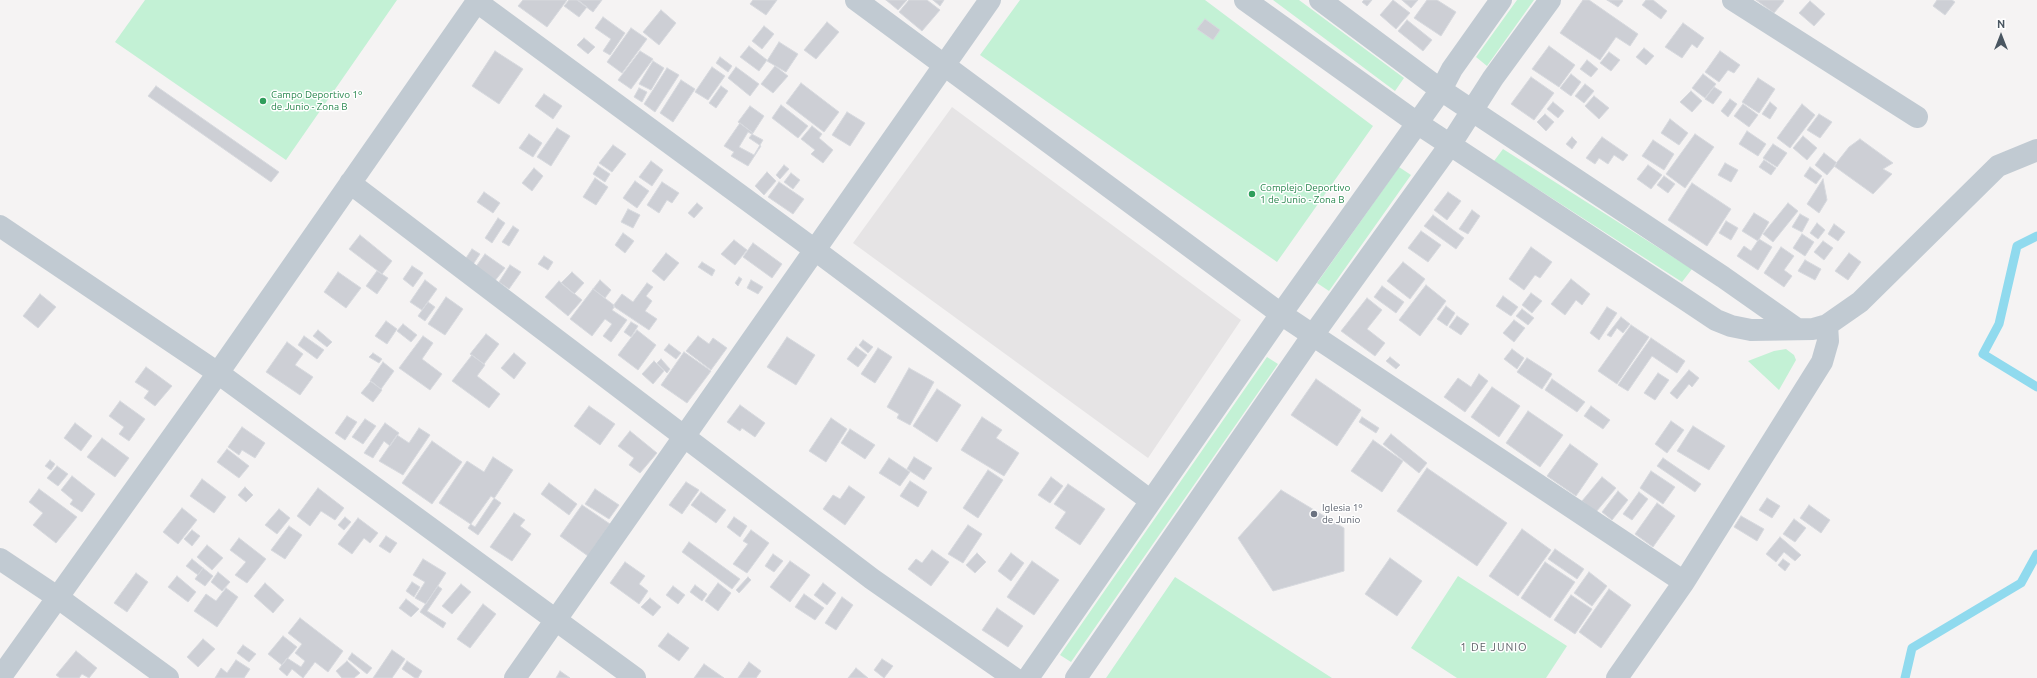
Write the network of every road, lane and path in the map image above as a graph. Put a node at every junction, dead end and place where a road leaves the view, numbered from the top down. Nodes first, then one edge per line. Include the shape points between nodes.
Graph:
1 (856, 0) edge
2 (990, 0) edge
3 (1245, 0) edge
4 (1320, 0) edge
5 (1501, 0) edge
6 (1550, 0) edge
7 (1733, 0) edge
8 (477, 1) edge
9 (943, 65) junction
10 (1441, 90) junction
11 (1473, 111) junction
12 (1917, 117) dead end
13 (1417, 123) junction
14 (1450, 145) junction
15 (2037, 150) edge
16 (350, 183) junction
17 (0, 226) edge
18 (815, 250) junction
19 (1281, 314) junction
20 (1827, 325) junction
21 (1797, 329) junction
22 (1313, 335) junction
23 (218, 372) junction
24 (684, 435) junction
25 (1151, 501) junction
26 (0, 559) edge
27 (1684, 582) junction
28 (57, 597) junction
29 (556, 619) junction
30 (0, 678) edge
31 (168, 678) edge
32 (516, 678) edge
33 (635, 678) edge
34 (1014, 678) edge
35 (1028, 678) edge
36 (1076, 678) edge
37 (1617, 678) edge

1 - 9 street
2 - 9 street
3 - 13 street
4 - 10 street
5 - 10 street via 1452,68
6 - 11 street
7 - 12 street
8 - 16 street
8 - 18 street
9 - 18 street
9 - 19 street
10 - 11 street
10 - 13 street
11 - 14 street
11 - 21 street
13 - 14 street
13 - 19 street
14 - 21 street via 1716,320 1751,330
14 - 22 street
15 - 20 street via 1998,166 1860,302
16 - 23 street
16 - 24 street
17 - 23 street
18 - 24 street
18 - 25 street
19 - 22 street
19 - 25 street
20 - 21 street via 1813,329
20 - 27 street via 1828,341 1822,362
22 - 27 street
22 - 36 street
23 - 28 street
23 - 29 street
24 - 29 street
24 - 34 street via 872,579
25 - 35 street
26 - 28 street
27 - 37 street
28 - 30 street
28 - 31 street
29 - 32 street
29 - 33 street

